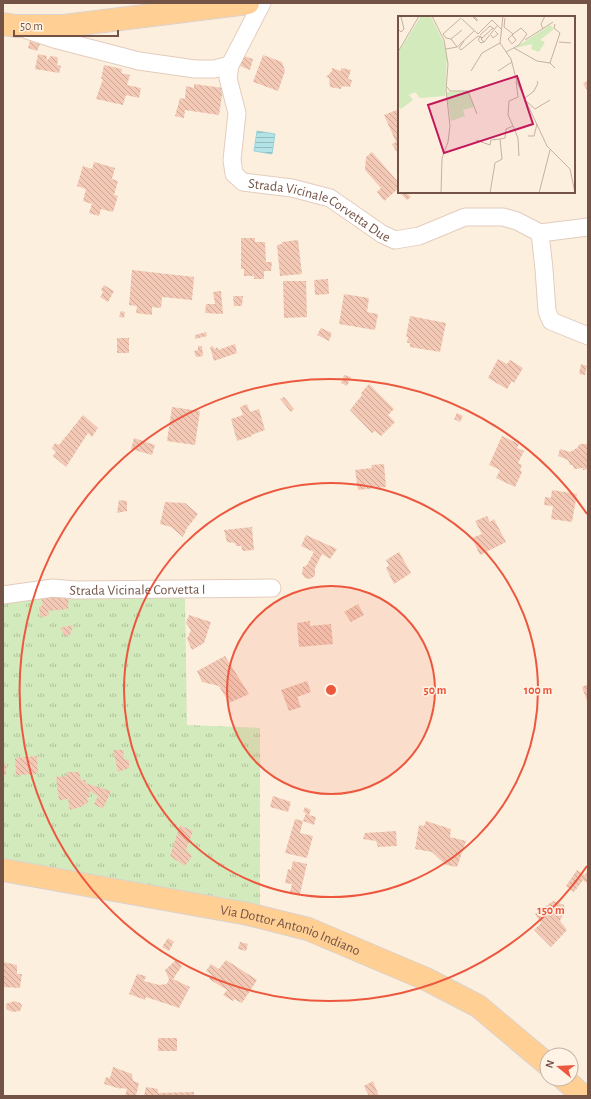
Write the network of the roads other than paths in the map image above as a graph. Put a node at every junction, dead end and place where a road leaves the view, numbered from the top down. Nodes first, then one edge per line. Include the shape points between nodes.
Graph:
1 (248, 3) edge
2 (262, 3) edge
3 (9, 25) edge
4 (230, 65) junction
5 (588, 227) edge
6 (540, 233) junction
7 (588, 336) edge
8 (272, 588) dead end
9 (3, 595) edge
10 (3, 870) edge
11 (539, 1057) edge
12 (573, 1087) edge
13 (584, 1096) edge

1 - 3 main road via 64,26
2 - 4 street
3 - 4 street via 139,61 195,69 214,69
4 - 6 street, Strada Vicinale Corvetta Due via 228,78 237,113 232,160 234,174 243,182 292,188 330,198 382,234 395,240 418,236 466,217 503,217
5 - 6 street
6 - 7 street via 547,311 551,321
8 - 9 street, Strada Vicinale Corvetta I via 53,588
10 - 11 main road, Via Dottor Antonio Indiano via 248,914 308,929 426,979 478,1006
12 - 13 main road

